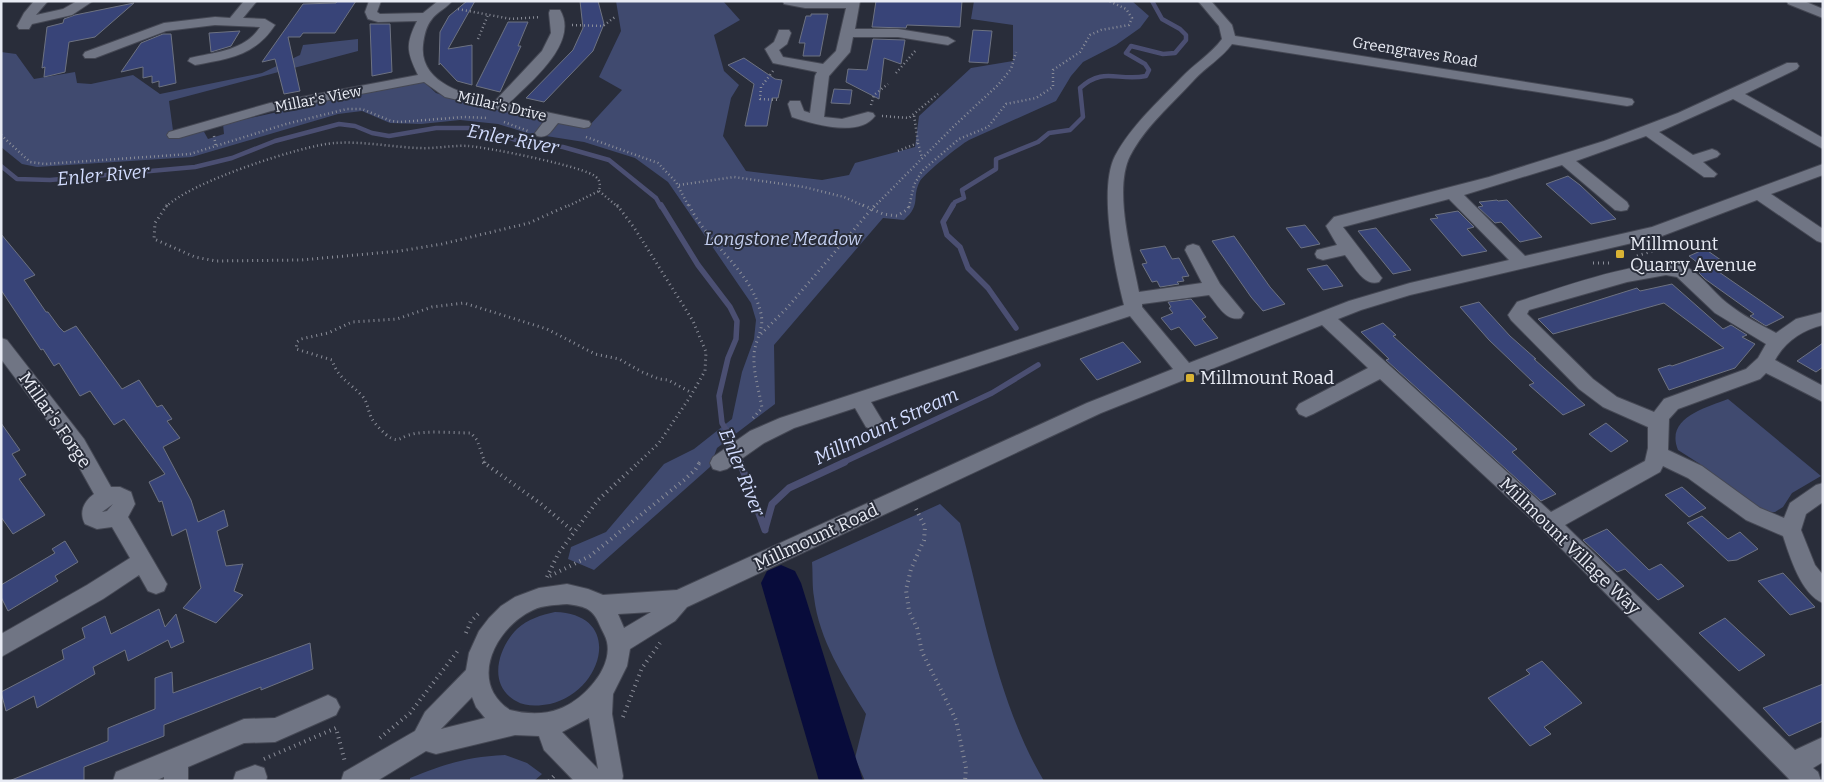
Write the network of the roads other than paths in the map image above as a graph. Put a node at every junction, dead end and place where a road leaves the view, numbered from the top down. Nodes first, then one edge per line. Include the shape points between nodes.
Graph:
1 (42, 1) edge
2 (87, 1) edge
3 (251, 1) edge
4 (375, 1) edge
5 (789, 1) edge
6 (1204, 1) edge
7 (1793, 1) edge
8 (854, 3) edge
9 (442, 4) edge
10 (1823, 14) edge
11 (426, 17) junction
12 (557, 18) road end
13 (234, 21) junction
14 (24, 26) joint
15 (784, 33) dead end
16 (848, 33) junction
17 (1229, 39) junction
18 (948, 42) dead end
19 (90, 55) dead end
20 (195, 60) dead end
21 (1792, 66) dead end
22 (826, 69) junction
23 (426, 76) junction
24 (820, 89) joint
25 (1733, 93) junction
26 (1627, 102) dead end
27 (795, 104) road end
28 (495, 112) junction
29 (868, 116) road end
30 (554, 118) junction
31 (816, 120) junction
32 (1817, 126) dead end
33 (583, 130) road end
34 (1648, 131) junction
35 (542, 133) road end
36 (1803, 133) junction
37 (174, 135) dead end
38 (1823, 144) edge
39 (1712, 154) dead end
40 (1565, 160) junction
41 (1691, 161) junction
42 (1823, 169) edge
43 (1709, 174) dead end
44 (1605, 191) junction
45 (1454, 194) junction
46 (1759, 194) junction
47 (1588, 196) dead end
48 (1621, 206) dead end
49 (1823, 237) edge
50 (1349, 248) junction
51 (1193, 250) dead end
52 (1322, 254) dead end
53 (1522, 264) junction
54 (1373, 278) dead end
55 (1213, 288) junction
56 (1132, 304) junction
57 (1235, 313) dead end
58 (1325, 317) junction
59 (1823, 318) edge
60 (1776, 342) junction
61 (3, 350) edge
62 (1764, 363) junction
63 (1382, 369) junction
64 (1186, 372) junction
65 (1823, 395) edge
66 (860, 399) junction
67 (1306, 409) dead end
68 (873, 422) dead end
69 (1657, 422) junction
70 (1658, 455) junction
71 (720, 463) dead end
72 (1823, 491) edge
73 (111, 506) joint
74 (1549, 523) junction
75 (841, 526) joint
76 (1791, 530) junction
77 (142, 562) junction
78 (744, 570) joint
79 (156, 584) dead end
80 (1823, 593) edge
81 (678, 600) junction
82 (600, 606) junction
83 (620, 644) junction
84 (1, 646) edge
85 (477, 674) junction
86 (602, 690) junction
87 (328, 707) dead end
88 (515, 723) junction
89 (547, 724) junction
90 (424, 739) junction
91 (1823, 748) edge
92 (176, 770) edge
93 (1801, 773) edge
94 (350, 775) edge
95 (125, 781) edge
96 (594, 781) edge
97 (610, 781) edge

1 - 14 street via 30,13
2 - 14 street
3 - 13 street
4 - 11 street via 371,12 378,18
5 - 8 street via 805,4
6 - 17 street via 1225,25
7 - 10 street
8 - 16 street
9 - 11 street, Millar's Drive
11 - 23 street, Millar's Drive via 415,46 415,56
12 - 28 street via 558,34 549,50
13 - 19 street via 164,27
13 - 20 street via 265,22 268,25 253,44 229,54
15 - 22 street via 780,44 772,49 778,60
16 - 18 street via 898,33
16 - 22 street via 844,52
17 - 26 street, Greengraves Road via 1595,92
17 - 56 street via 1142,128 1122,157 1115,185 1115,202
21 - 25 street
22 - 24 street
23 - 28 street, Millar's Drive via 450,94
23 - 37 street, Millar's View via 392,86 284,104 213,136
24 - 31 street
25 - 34 street
25 - 36 street
27 - 31 street via 797,114
28 - 30 street, Millar's Drive
29 - 31 street via 844,125
30 - 33 street, Millar's Drive
30 - 35 street, Millar's Drive
32 - 36 street
34 - 40 street
34 - 41 street
36 - 38 street
39 - 41 street
40 - 44 street
40 - 45 street
41 - 43 street
42 - 46 street, Millmount Road
44 - 47 street
44 - 48 street
45 - 50 street via 1340,221 1334,226
45 - 53 street
46 - 49 street
46 - 53 street, Millmount Road via 1656,232
50 - 52 street
50 - 54 street
51 - 55 street
53 - 58 street, Millmount Road via 1410,289
55 - 56 street
55 - 57 street
56 - 64 street
56 - 66 street via 1115,313
58 - 63 street, Millmount Village Way
58 - 64 street, Millmount Road
59 - 60 street via 1802,324
60 - 62 street
60 - 69 street via 1716,304 1678,270 1663,269 1616,279 1523,306 1517,315 1586,384 1610,402
61 - 73 street, Millar's Forge via 77,445
62 - 65 street
62 - 69 street via 1753,374 1671,404
63 - 67 street
63 - 74 street, Millmount Village Way
64 - 75 street, Millmount Road via 1094,408
66 - 68 street
66 - 71 street via 787,423 754,429
69 - 70 street
70 - 74 street via 1653,466
70 - 76 street via 1696,472 1753,514
72 - 76 street via 1797,509
73 - 77 street, Millar's Forge
74 - 93 street, Millmount Village Way
75 - 78 street, Millmount Road
76 - 80 street via 1806,570
77 - 79 street, Millar's Forge
77 - 84 street
78 - 81 street, Millmount Road
81 - 82 street
81 - 83 street, Millmount Road via 668,614
82 - 83 street via 604,608
82 - 85 street via 588,598 567,594 545,596 523,604 503,619 488,637 478,658
83 - 86 street via 616,666
85 - 88 street via 481,695 496,715
85 - 90 street via 432,720
86 - 89 street via 587,706 570,717
86 - 97 street via 600,714
87 - 92 street via 275,730 244,731
88 - 89 street
88 - 90 street via 436,742
89 - 96 street via 553,741
90 - 94 street
91 - 93 street
92 - 95 street

